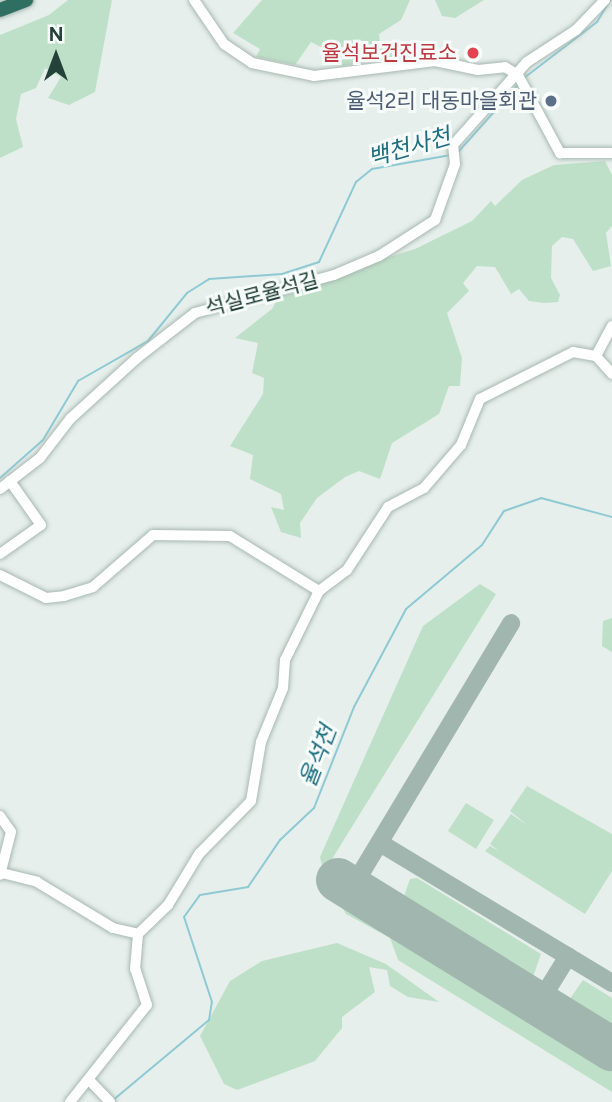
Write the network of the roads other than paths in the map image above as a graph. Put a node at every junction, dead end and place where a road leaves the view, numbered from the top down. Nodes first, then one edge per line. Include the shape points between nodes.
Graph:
1 (26, 0) edge
2 (194, 0) edge
3 (605, 0) edge
4 (0, 9) edge
5 (521, 80) junction
6 (612, 153) edge
7 (612, 326) edge
8 (596, 356) junction
9 (612, 374) edge
10 (10, 481) junction
11 (0, 489) edge
12 (0, 554) edge
13 (0, 575) edge
14 (320, 591) junction
15 (0, 816) edge
16 (1, 874) edge
17 (138, 934) junction
18 (90, 1080) junction
19 (109, 1101) edge
20 (70, 1102) edge

1 - 4 highway
2 - 5 street via 224,44 252,63 314,76 435,61 478,71 505,67
3 - 5 street
5 - 6 street via 560,153
5 - 10 street, 석실로율석길 via 452,149 455,164 435,220 379,256 334,275 195,313 108,384
7 - 8 street
8 - 9 street
8 - 14 street via 573,352 480,399 461,445 424,488 388,506 347,570
10 - 11 street, 석실로율석길
10 - 12 street via 41,524
13 - 14 street via 46,598 64,596 93,587 153,535 230,536
14 - 17 street via 285,660 251,801 199,854 168,905
15 - 16 street via 11,832
16 - 17 street via 37,882 113,928
17 - 18 street via 135,969 147,1005
18 - 19 street
18 - 20 street

